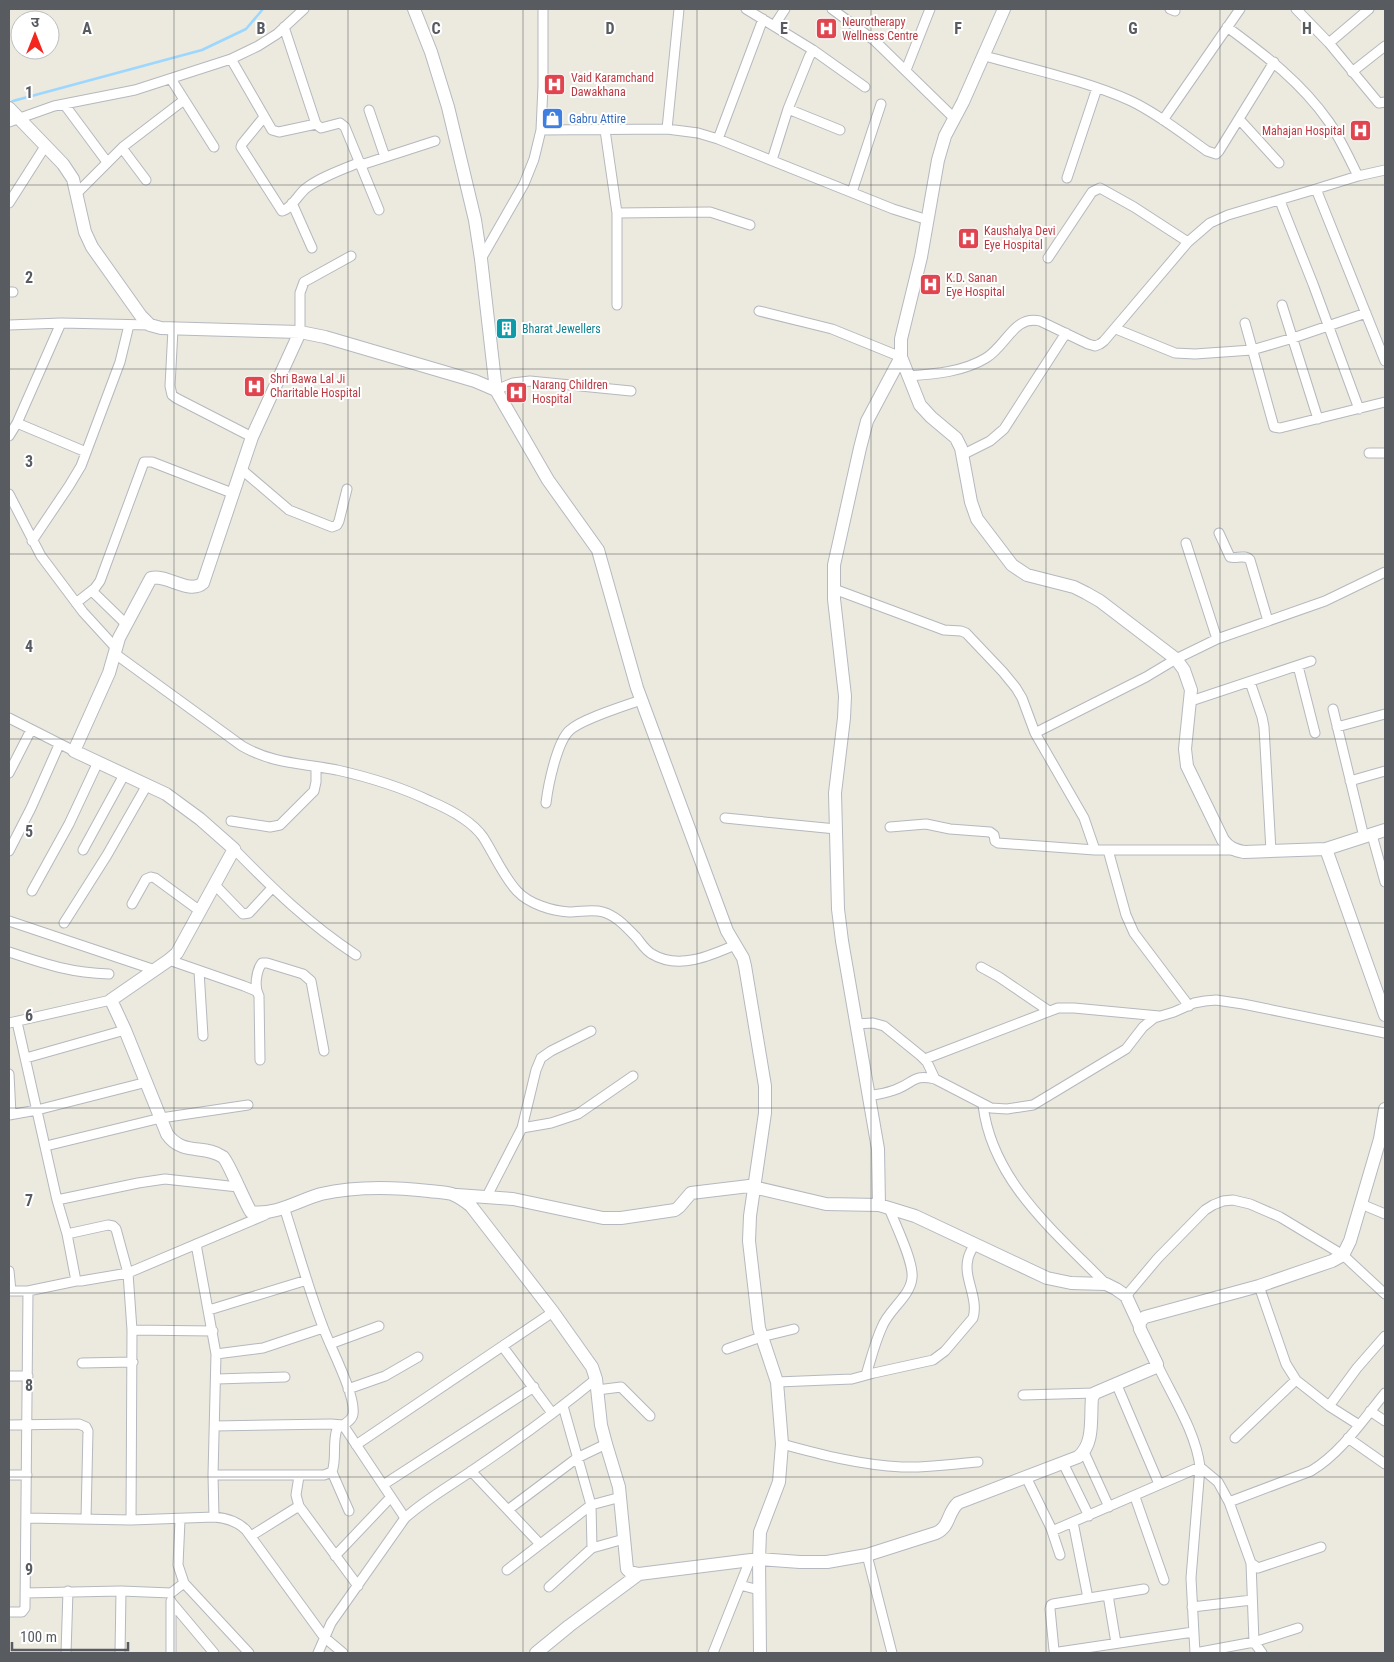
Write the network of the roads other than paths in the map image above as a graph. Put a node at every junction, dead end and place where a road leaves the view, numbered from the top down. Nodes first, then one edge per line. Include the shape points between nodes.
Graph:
1 (304, 9) edge
2 (414, 9) edge
3 (543, 9) edge
4 (679, 9) edge
5 (746, 9) edge
6 (785, 9) edge
7 (832, 9) edge
8 (930, 9) edge
9 (1004, 9) edge
10 (1240, 9) edge
11 (1296, 9) edge
12 (1368, 9) edge
13 (762, 19) junction
14 (774, 26) junction
15 (1227, 26) junction
16 (284, 27) junction
17 (1329, 43) junction
18 (1385, 46) edge
19 (813, 50) junction
20 (985, 56) junction
21 (231, 59) junction
22 (1274, 62) junction
23 (906, 70) junction
24 (1352, 72) junction
25 (171, 79) junction
26 (865, 87) dead end
27 (1097, 88) junction
28 (184, 100) junction
29 (1385, 102) edge
30 (64, 104) junction
31 (881, 104) dead end
32 (788, 109) junction
33 (369, 110) dead end
34 (12, 115) edge
35 (264, 117) junction
36 (954, 117) junction
37 (1239, 118) junction
38 (1163, 120) junction
39 (316, 124) junction
40 (667, 129) junction
41 (540, 130) junction
42 (605, 130) junction
43 (840, 130) dead end
44 (718, 139) junction
45 (435, 141) dead end
46 (46, 145) junction
47 (214, 147) dead end
48 (122, 148) junction
49 (385, 157) junction
50 (772, 160) junction
51 (107, 162) junction
52 (1279, 163) dead end
53 (360, 164) junction
54 (1385, 170) edge
55 (1358, 176) junction
56 (1067, 178) dead end
57 (146, 180) dead end
58 (1316, 189) junction
59 (852, 192) junction
60 (77, 194) junction
61 (1280, 201) junction
62 (9, 203) edge
63 (292, 203) junction
64 (379, 210) dead end
65 (617, 213) junction
66 (928, 220) junction
67 (750, 225) dead end
68 (1188, 242) junction
69 (312, 248) dead end
70 (351, 256) dead end
71 (1048, 258) dead end
72 (482, 259) junction
73 (617, 305) dead end
74 (1282, 305) dead end
75 (759, 311) dead end
76 (1366, 313) junction
77 (61, 323) junction
78 (1245, 323) dead end
79 (129, 325) junction
80 (9, 326) edge
81 (150, 326) junction
82 (1329, 326) junction
83 (1116, 328) junction
84 (173, 329) junction
85 (300, 332) junction
86 (1066, 333) junction
87 (1293, 338) junction
88 (1252, 350) junction
89 (901, 357) junction
90 (1385, 361) edge
91 (908, 376) junction
92 (496, 390) junction
93 (631, 391) dead end
94 (1385, 402) edge
95 (1359, 409) junction
96 (1318, 419) junction
97 (17, 423) junction
98 (9, 436) edge
99 (252, 437) junction
100 (86, 452) junction
101 (1369, 453) dead end
102 (1385, 453) edge
103 (962, 455) junction
104 (241, 469) junction
105 (347, 489) dead end
106 (232, 493) junction
107 (9, 494) edge
108 (1219, 533) dead end
109 (32, 541) junction
110 (1186, 543) dead end
111 (1385, 572) edge
112 (834, 589) junction
113 (92, 591) junction
114 (76, 603) junction
115 (1268, 621) junction
116 (126, 624) junction
117 (1217, 639) junction
118 (115, 650) junction
119 (1176, 659) junction
120 (1312, 661) dead end
121 (1298, 666) junction
122 (1250, 682) junction
123 (641, 700) junction
124 (1191, 701) junction
125 (1333, 709) dead end
126 (1385, 714) edge
127 (9, 718) edge
128 (1337, 727) junction
129 (31, 730) junction
130 (1035, 733) junction
131 (1315, 733) dead end
132 (59, 745) junction
133 (74, 751) junction
134 (98, 762) junction
135 (316, 767) junction
136 (1385, 771) edge
137 (9, 773) edge
138 (124, 775) junction
139 (1350, 781) junction
140 (147, 785) junction
141 (546, 803) dead end
142 (725, 818) dead end
143 (231, 821) dead end
144 (890, 827) dead end
145 (836, 829) junction
146 (1385, 830) edge
147 (1368, 836) junction
148 (234, 849) junction
149 (1326, 849) junction
150 (83, 850) dead end
151 (1096, 850) junction
152 (1108, 850) junction
153 (1234, 850) junction
154 (9, 851) edge
155 (1272, 851) junction
156 (1385, 880) edge
157 (214, 884) junction
158 (272, 888) junction
159 (32, 891) dead end
160 (132, 904) dead end
161 (200, 912) junction
162 (9, 921) edge
163 (64, 923) dead end
164 (735, 945) junction
165 (9, 952) edge
166 (356, 955) dead end
167 (169, 960) junction
168 (981, 967) dead end
169 (155, 970) junction
170 (199, 971) junction
171 (109, 974) dead end
172 (256, 991) junction
173 (111, 1000) junction
174 (1189, 1006) junction
175 (1050, 1011) junction
176 (1385, 1015) edge
177 (1159, 1016) junction
178 (13, 1023) edge
179 (856, 1024) junction
180 (125, 1030) junction
181 (591, 1030) dead end
182 (1385, 1034) edge
183 (203, 1036) dead end
184 (324, 1051) dead end
185 (26, 1058) junction
186 (924, 1059) junction
187 (260, 1060) dead end
188 (9, 1074) edge
189 (633, 1076) dead end
190 (935, 1079) junction
191 (147, 1082) junction
192 (869, 1096) junction
193 (248, 1105) dead end
194 (983, 1105) junction
195 (1385, 1109) edge
196 (37, 1110) junction
197 (10, 1115) edge
198 (161, 1118) junction
199 (522, 1128) junction
200 (1383, 1139) edge
201 (46, 1146) junction
202 (754, 1187) junction
203 (238, 1188) junction
204 (452, 1194) junction
205 (487, 1196) junction
206 (57, 1200) junction
207 (1361, 1204) junction
208 (884, 1207) junction
209 (279, 1209) junction
210 (1385, 1214) edge
211 (67, 1234) junction
212 (196, 1244) junction
213 (975, 1244) junction
214 (1343, 1255) junction
215 (9, 1271) edge
216 (128, 1273) junction
217 (307, 1280) junction
218 (76, 1281) junction
219 (1106, 1284) junction
220 (1259, 1286) junction
221 (10, 1291) edge
222 (28, 1291) junction
223 (1385, 1294) edge
224 (1126, 1296) junction
225 (209, 1310) junction
226 (553, 1312) junction
227 (1139, 1324) junction
228 (379, 1326) dead end
229 (323, 1328) junction
230 (794, 1329) dead end
231 (132, 1330) junction
232 (213, 1331) junction
233 (1385, 1336) edge
234 (761, 1337) junction
235 (330, 1344) junction
236 (503, 1347) junction
237 (727, 1348) dead end
238 (216, 1354) junction
239 (418, 1357) dead end
240 (133, 1362) junction
241 (82, 1363) dead end
242 (1157, 1364) junction
243 (866, 1375) junction
244 (9, 1376) edge
245 (28, 1376) junction
246 (285, 1377) dead end
247 (217, 1379) junction
248 (1296, 1380) junction
249 (777, 1382) junction
250 (597, 1384) junction
251 (1116, 1384) junction
252 (534, 1387) junction
253 (348, 1389) junction
254 (1095, 1393) junction
255 (1385, 1393) edge
256 (1022, 1395) dead end
257 (563, 1406) junction
258 (1330, 1406) junction
259 (1370, 1412) junction
260 (552, 1413) junction
261 (650, 1416) dead end
262 (1385, 1421) edge
263 (1358, 1424) junction
264 (9, 1425) edge
265 (28, 1425) junction
266 (343, 1425) junction
267 (215, 1426) junction
268 (1235, 1438) dead end
269 (1348, 1438) junction
270 (606, 1444) junction
271 (782, 1444) junction
272 (356, 1445) junction
273 (1084, 1452) junction
274 (577, 1458) junction
275 (978, 1462) dead end
276 (1063, 1462) junction
277 (1385, 1464) edge
278 (1200, 1467) junction
279 (472, 1471) junction
280 (332, 1472) junction
281 (9, 1475) edge
282 (27, 1475) junction
283 (213, 1475) junction
284 (299, 1476) junction
285 (1026, 1477) junction
286 (1159, 1484) junction
287 (383, 1485) junction
288 (391, 1497) junction
289 (621, 1497) junction
290 (1135, 1497) junction
291 (1229, 1502) junction
292 (591, 1505) junction
293 (299, 1506) junction
294 (1109, 1507) junction
295 (509, 1509) junction
296 (349, 1511) dead end
297 (1089, 1516) junction
298 (214, 1517) junction
299 (27, 1518) junction
300 (405, 1518) junction
301 (86, 1519) junction
302 (131, 1520) junction
303 (180, 1520) junction
304 (1073, 1522) junction
305 (1052, 1531) junction
306 (251, 1536) junction
307 (624, 1539) junction
308 (540, 1544) junction
309 (1321, 1547) dead end
310 (592, 1548) junction
311 (867, 1555) junction
312 (1060, 1555) dead end
313 (335, 1556) junction
314 (754, 1559) junction
315 (1252, 1563) junction
316 (507, 1570) dead end
317 (639, 1574) junction
318 (1164, 1580) dead end
319 (184, 1583) junction
320 (358, 1586) junction
321 (740, 1586) junction
322 (549, 1587) dead end
323 (1144, 1589) dead end
324 (759, 1590) junction
325 (68, 1591) junction
326 (121, 1591) junction
327 (25, 1593) junction
328 (171, 1593) junction
329 (1108, 1595) junction
330 (1088, 1598) junction
331 (1252, 1600) junction
332 (172, 1603) junction
333 (1192, 1607) junction
334 (9, 1612) edge
335 (1298, 1628) dead end
336 (1193, 1632) junction
337 (324, 1637) junction
338 (1254, 1642) junction
339 (1116, 1643) junction
340 (66, 1653) edge
341 (120, 1653) edge
342 (171, 1653) edge
343 (214, 1653) edge
344 (249, 1653) edge
345 (318, 1653) edge
346 (344, 1653) edge
347 (536, 1653) edge
348 (713, 1653) edge
349 (760, 1653) edge
350 (892, 1653) edge
351 (1195, 1653) edge
352 (1262, 1653) edge

1 - 16 street
2 - 72 street via 448,107
3 - 41 street
4 - 40 street
5 - 13 street
6 - 14 street
7 - 23 street via 875,41
8 - 23 street
9 - 20 street
10 - 15 street
11 - 17 street
12 - 17 street
13 - 14 street
13 - 44 street
14 - 19 street
15 - 22 street
15 - 38 street
16 - 21 street via 258,46
16 - 39 street
17 - 24 street
18 - 24 street
19 - 26 street
19 - 32 street
20 - 27 street
20 - 36 street
21 - 25 street
21 - 35 street
22 - 37 street
22 - 55 street via 1304,90 1330,123
23 - 36 street
24 - 29 street via 1379,103
25 - 28 street
25 - 30 street via 135,90
27 - 38 street via 1130,101
27 - 56 street
28 - 47 street
28 - 48 street
30 - 34 street
30 - 51 street
31 - 59 street
32 - 43 street
32 - 50 street
33 - 49 street
34 - 46 street
35 - 39 street via 275,132
35 - 63 street via 241,147 280,209 285,211
36 - 66 street via 938,160
37 - 38 street via 1216,154
37 - 52 street
39 - 53 street via 321,128 343,124
40 - 42 street
40 - 44 street
41 - 42 street
41 - 72 street via 530,170
42 - 65 street
44 - 50 street
45 - 49 street
46 - 60 street via 64,164
46 - 62 street
48 - 51 street
48 - 57 street
49 - 53 street
50 - 59 street
51 - 60 street
53 - 63 street via 310,186
53 - 64 street
54 - 55 street
55 - 58 street
58 - 61 street
58 - 76 street
59 - 66 street
60 - 81 street via 85,232 92,247
61 - 68 street via 1210,223
61 - 82 street
63 - 69 street
65 - 67 street via 710,212
65 - 73 street
66 - 89 street via 901,339
68 - 71 street via 1100,188 1092,192
68 - 83 street
70 - 85 street via 304,282 300,294
72 - 92 street
74 - 87 street
75 - 89 street via 832,329
76 - 82 street
76 - 90 street
77 - 79 street
77 - 80 street
77 - 97 street
78 - 88 street
79 - 81 street
79 - 100 street via 120,362
81 - 84 street
82 - 87 street
82 - 95 street
83 - 86 street via 1095,346
83 - 88 street via 1184,354
84 - 85 street
84 - 99 street via 172,395
85 - 92 street via 476,381
85 - 99 street
86 - 91 street via 1040,321 1025,320 993,353 973,364 947,372
86 - 103 street via 1004,429 990,441
87 - 88 street
87 - 96 street
88 - 96 street via 1274,426 1280,428
89 - 91 street
89 - 112 street via 863,434 836,552
91 - 103 street via 920,405 956,438
92 - 93 street via 530,381
92 - 123 street via 548,480 598,550
94 - 95 street
95 - 96 street
97 - 98 street
97 - 100 street
99 - 104 street
100 - 109 street via 69,486
101 - 102 street
103 - 119 street via 977,519 1012,565 1026,575 1074,587 1100,601
104 - 105 street via 289,510 332,527 339,521
104 - 106 street
106 - 113 street via 152,462 144,462 100,581
106 - 116 street via 203,583 193,587 151,578
107 - 109 street
108 - 115 street via 1230,557 1250,560
109 - 114 street
110 - 117 street
111 - 115 street via 1325,601
112 - 130 street via 944,630 966,633 1016,688
112 - 145 street via 845,696 835,792
113 - 114 street
113 - 116 street
114 - 118 street
115 - 117 street
116 - 118 street
117 - 119 street
118 - 133 street via 109,673
118 - 135 street via 242,746 266,758
119 - 124 street via 1188,679
119 - 130 street
120 - 121 street
121 - 122 street
121 - 131 street
122 - 124 street
122 - 155 street via 1264,727
123 - 141 street via 569,730 550,776
123 - 164 street via 724,925
124 - 153 street via 1185,749 1188,766 1223,840
125 - 128 street
126 - 128 street
127 - 129 street
128 - 139 street
129 - 132 street
129 - 137 street
130 - 151 street via 1079,810
132 - 133 street
132 - 154 street
133 - 134 street
134 - 138 street
134 - 159 street
135 - 143 street via 314,791 280,824 270,827
135 - 164 street via 385,784 444,807 474,827 510,882 526,898 551,909 570,912 593,910 610,915 656,956 690,960
136 - 139 street
138 - 140 street
138 - 150 street
139 - 147 street
140 - 148 street via 182,805
140 - 163 street
142 - 145 street
144 - 151 street via 931,825 990,832 998,843
145 - 179 street via 839,924
146 - 147 street
147 - 149 street
147 - 156 street
148 - 157 street
148 - 158 street
149 - 155 street
149 - 176 street
151 - 152 street
152 - 153 street
152 - 174 street via 1134,933
153 - 155 street
157 - 158 street via 243,914 249,912
157 - 161 street
158 - 166 street via 310,923
160 - 161 street via 146,879 151,877
161 - 167 street via 177,953
162 - 169 street
164 - 202 street via 745,966 765,1086 765,1113
165 - 171 street via 63,969
167 - 169 street
167 - 170 street
168 - 175 street
169 - 173 street
170 - 172 street
170 - 183 street
172 - 184 street via 262,964 308,978
172 - 187 street via 259,996
173 - 178 street
173 - 180 street
174 - 177 street
174 - 182 street via 1216,1000
175 - 177 street via 1074,1008
175 - 186 street
177 - 194 street via 1143,1027 1126,1049 1033,1105 1007,1109
178 - 185 street
179 - 186 street via 884,1026
179 - 192 street
180 - 185 street
180 - 191 street
181 - 199 street via 541,1058
185 - 196 street
186 - 190 street
188 - 197 street
189 - 199 street via 578,1114
190 - 192 street via 920,1077 892,1092
190 - 194 street
191 - 196 street
191 - 198 street
192 - 208 street
193 - 198 street
194 - 219 street via 992,1144 1019,1193
195 - 200 street
196 - 197 street
196 - 201 street
198 - 201 street
198 - 203 street via 172,1142 226,1159
199 - 205 street
200 - 207 street
201 - 206 street
202 - 205 street via 695,1191 675,1210 611,1218
202 - 208 street via 826,1204
202 - 234 street via 749,1241
203 - 206 street via 165,1179
203 - 209 street via 251,1212
204 - 205 street
204 - 209 street via 412,1189 363,1189 320,1195
204 - 226 street via 474,1210
206 - 211 street
207 - 210 street
207 - 214 street
208 - 213 street via 915,1216
208 - 243 street via 911,1266 912,1278 908,1291 882,1326
209 - 212 street
209 - 217 street
211 - 216 street via 113,1226
211 - 218 street
212 - 216 street
212 - 225 street
213 - 219 street via 1047,1278 1071,1283
213 - 243 street via 967,1261 975,1312 969,1324 933,1360
214 - 220 street
214 - 223 street
214 - 224 street via 1272,1213 1250,1204 1223,1201 1205,1210
215 - 221 street
216 - 218 street
216 - 231 street
217 - 225 street
217 - 229 street
218 - 222 street
219 - 224 street
220 - 227 street via 1145,1317
220 - 248 street via 1286,1364
221 - 222 street
222 - 245 street
224 - 227 street
225 - 232 street
226 - 236 street
226 - 250 street via 588,1361
227 - 242 street
228 - 235 street
229 - 235 street
229 - 238 street via 263,1348
230 - 234 street
231 - 232 street
231 - 240 street
232 - 238 street
233 - 258 street
234 - 237 street
234 - 249 street
235 - 253 street
236 - 252 street
236 - 272 street
238 - 247 street
239 - 253 street via 385,1376
240 - 241 street
240 - 302 street
242 - 251 street via 1154,1370
242 - 278 street via 1193,1439
243 - 249 street via 841,1380
244 - 245 street
245 - 265 street
246 - 247 street
247 - 267 street
248 - 258 street
248 - 268 street
249 - 271 street
250 - 257 street
250 - 261 street via 621,1387
250 - 270 street
251 - 254 street
251 - 286 street
252 - 260 street
252 - 287 street
253 - 266 street via 353,1416
254 - 256 street
254 - 273 street
255 - 259 street
257 - 260 street
257 - 274 street
258 - 263 street
259 - 262 street
259 - 263 street
260 - 279 street
263 - 269 street
264 - 265 street
265 - 282 street
265 - 301 street via 79,1424 86,1427
266 - 267 street
266 - 272 street
266 - 280 street via 337,1429
267 - 283 street
269 - 277 street
269 - 291 street via 1311,1471
270 - 274 street
270 - 289 street
271 - 275 street via 878,1465 904,1467
271 - 314 street via 780,1482 762,1525
272 - 287 street
273 - 276 street
273 - 294 street
274 - 292 street
274 - 295 street
276 - 285 street
276 - 297 street
278 - 286 street
278 - 291 street via 1218,1482
278 - 333 street via 1191,1578
279 - 295 street
279 - 300 street
280 - 284 street via 324,1476
280 - 296 street
281 - 282 street
282 - 299 street
283 - 284 street
283 - 298 street
284 - 293 street via 296,1495
285 - 305 street
285 - 311 street via 958,1503 941,1531
286 - 290 street
287 - 288 street
288 - 300 street
288 - 313 street
289 - 292 street
289 - 307 street
290 - 294 street
290 - 318 street
291 - 315 street
292 - 308 street
292 - 310 street
293 - 306 street
293 - 313 street
294 - 297 street
295 - 308 street
297 - 304 street
298 - 303 street
298 - 306 street via 240,1524
299 - 301 street
299 - 327 street
300 - 320 street
301 - 302 street
302 - 303 street
303 - 319 street via 178,1565
304 - 305 street
304 - 330 street
305 - 312 street
306 - 337 street
307 - 310 street
307 - 317 street via 626,1569
308 - 316 street
309 - 315 street via 1258,1568
310 - 322 street
311 - 314 street via 813,1562
311 - 350 street
313 - 320 street
314 - 317 street
314 - 321 street
314 - 324 street
315 - 331 street
317 - 347 street
319 - 328 street
319 - 344 street
320 - 337 street
321 - 324 street
321 - 348 street
323 - 329 street
324 - 349 street
325 - 326 street
325 - 327 street
325 - 340 street
326 - 328 street
326 - 341 street
327 - 334 street via 24,1611
328 - 332 street
329 - 330 street
329 - 339 street
330 - 339 street via 1051,1605 1054,1650 1059,1652
331 - 333 street
331 - 338 street
332 - 342 street
332 - 343 street
333 - 336 street
335 - 338 street
336 - 339 street
336 - 351 street
337 - 345 street
337 - 346 street
338 - 351 street
338 - 352 street

